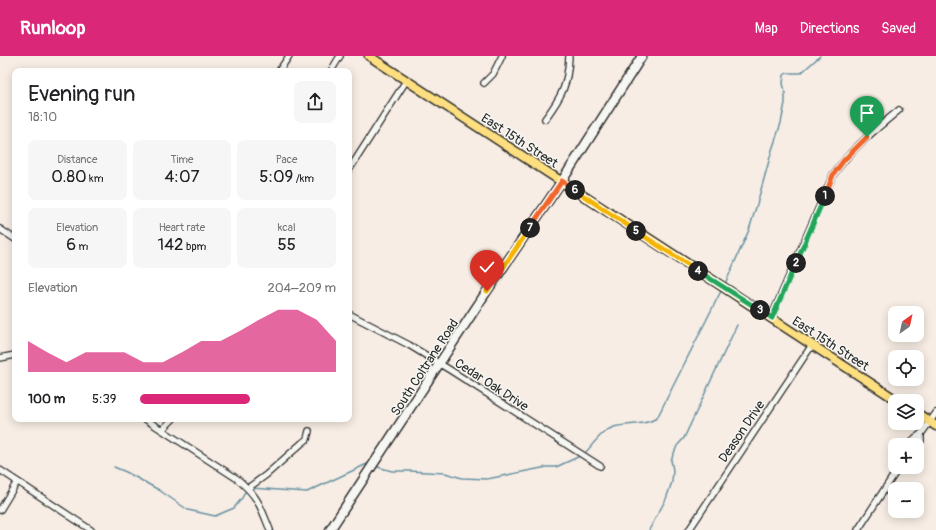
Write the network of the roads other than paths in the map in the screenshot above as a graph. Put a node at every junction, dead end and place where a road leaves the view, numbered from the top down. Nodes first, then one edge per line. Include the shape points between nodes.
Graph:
1 (289, 56) edge
2 (340, 56) edge
3 (369, 56) edge
4 (502, 56) edge
5 (569, 56) edge
6 (642, 56) edge
7 (281, 68) edge
8 (333, 68) edge
9 (406, 81) junction
10 (484, 83) dead end
11 (899, 110) dead end
12 (545, 119) dead end
13 (352, 165) edge
14 (562, 181) junction
15 (0, 229) edge
16 (12, 237) edge
17 (352, 316) edge
18 (772, 318) junction
19 (812, 344) junction
20 (12, 356) edge
21 (0, 358) edge
22 (440, 364) junction
23 (888, 394) edge
24 (936, 413) edge
25 (924, 418) edge
26 (150, 422) edge
27 (170, 422) edge
28 (933, 424) edge
29 (162, 430) junction
30 (310, 431) dead end
31 (921, 434) junction
32 (915, 438) edge
33 (921, 438) edge
34 (600, 466) dead end
35 (0, 470) edge
36 (894, 474) edge
37 (17, 482) junction
38 (249, 489) junction
39 (0, 510) edge
40 (92, 530) edge
41 (270, 530) edge
42 (330, 530) edge
43 (690, 530) edge
44 (858, 530) edge

1 - 7 street
2 - 8 street
3 - 9 main road, East 15th Street
4 - 10 street
5 - 12 street via 564,91
6 - 14 main road, South Coltrane Road
9 - 13 street
9 - 14 main road, East 15th Street
11 - 18 street via 867,137 833,175
14 - 18 main road, East 15th Street
14 - 22 main road, South Coltrane Road
15 - 16 street
17 - 22 street, Cedar Oak Drive
18 - 19 main road, East 15th Street
19 - 23 main road, East 15th Street
19 - 43 street, Deason Drive
20 - 21 street
22 - 34 street, Cedar Oak Drive
22 - 42 main road, South Coltrane Road
24 - 28 street
25 - 28 main road
26 - 29 street
27 - 29 street
28 - 31 street
29 - 38 street
30 - 38 street via 307,439
31 - 32 street
31 - 33 street
35 - 37 street
36 - 44 street
37 - 39 street
37 - 40 street
38 - 41 street via 261,507

